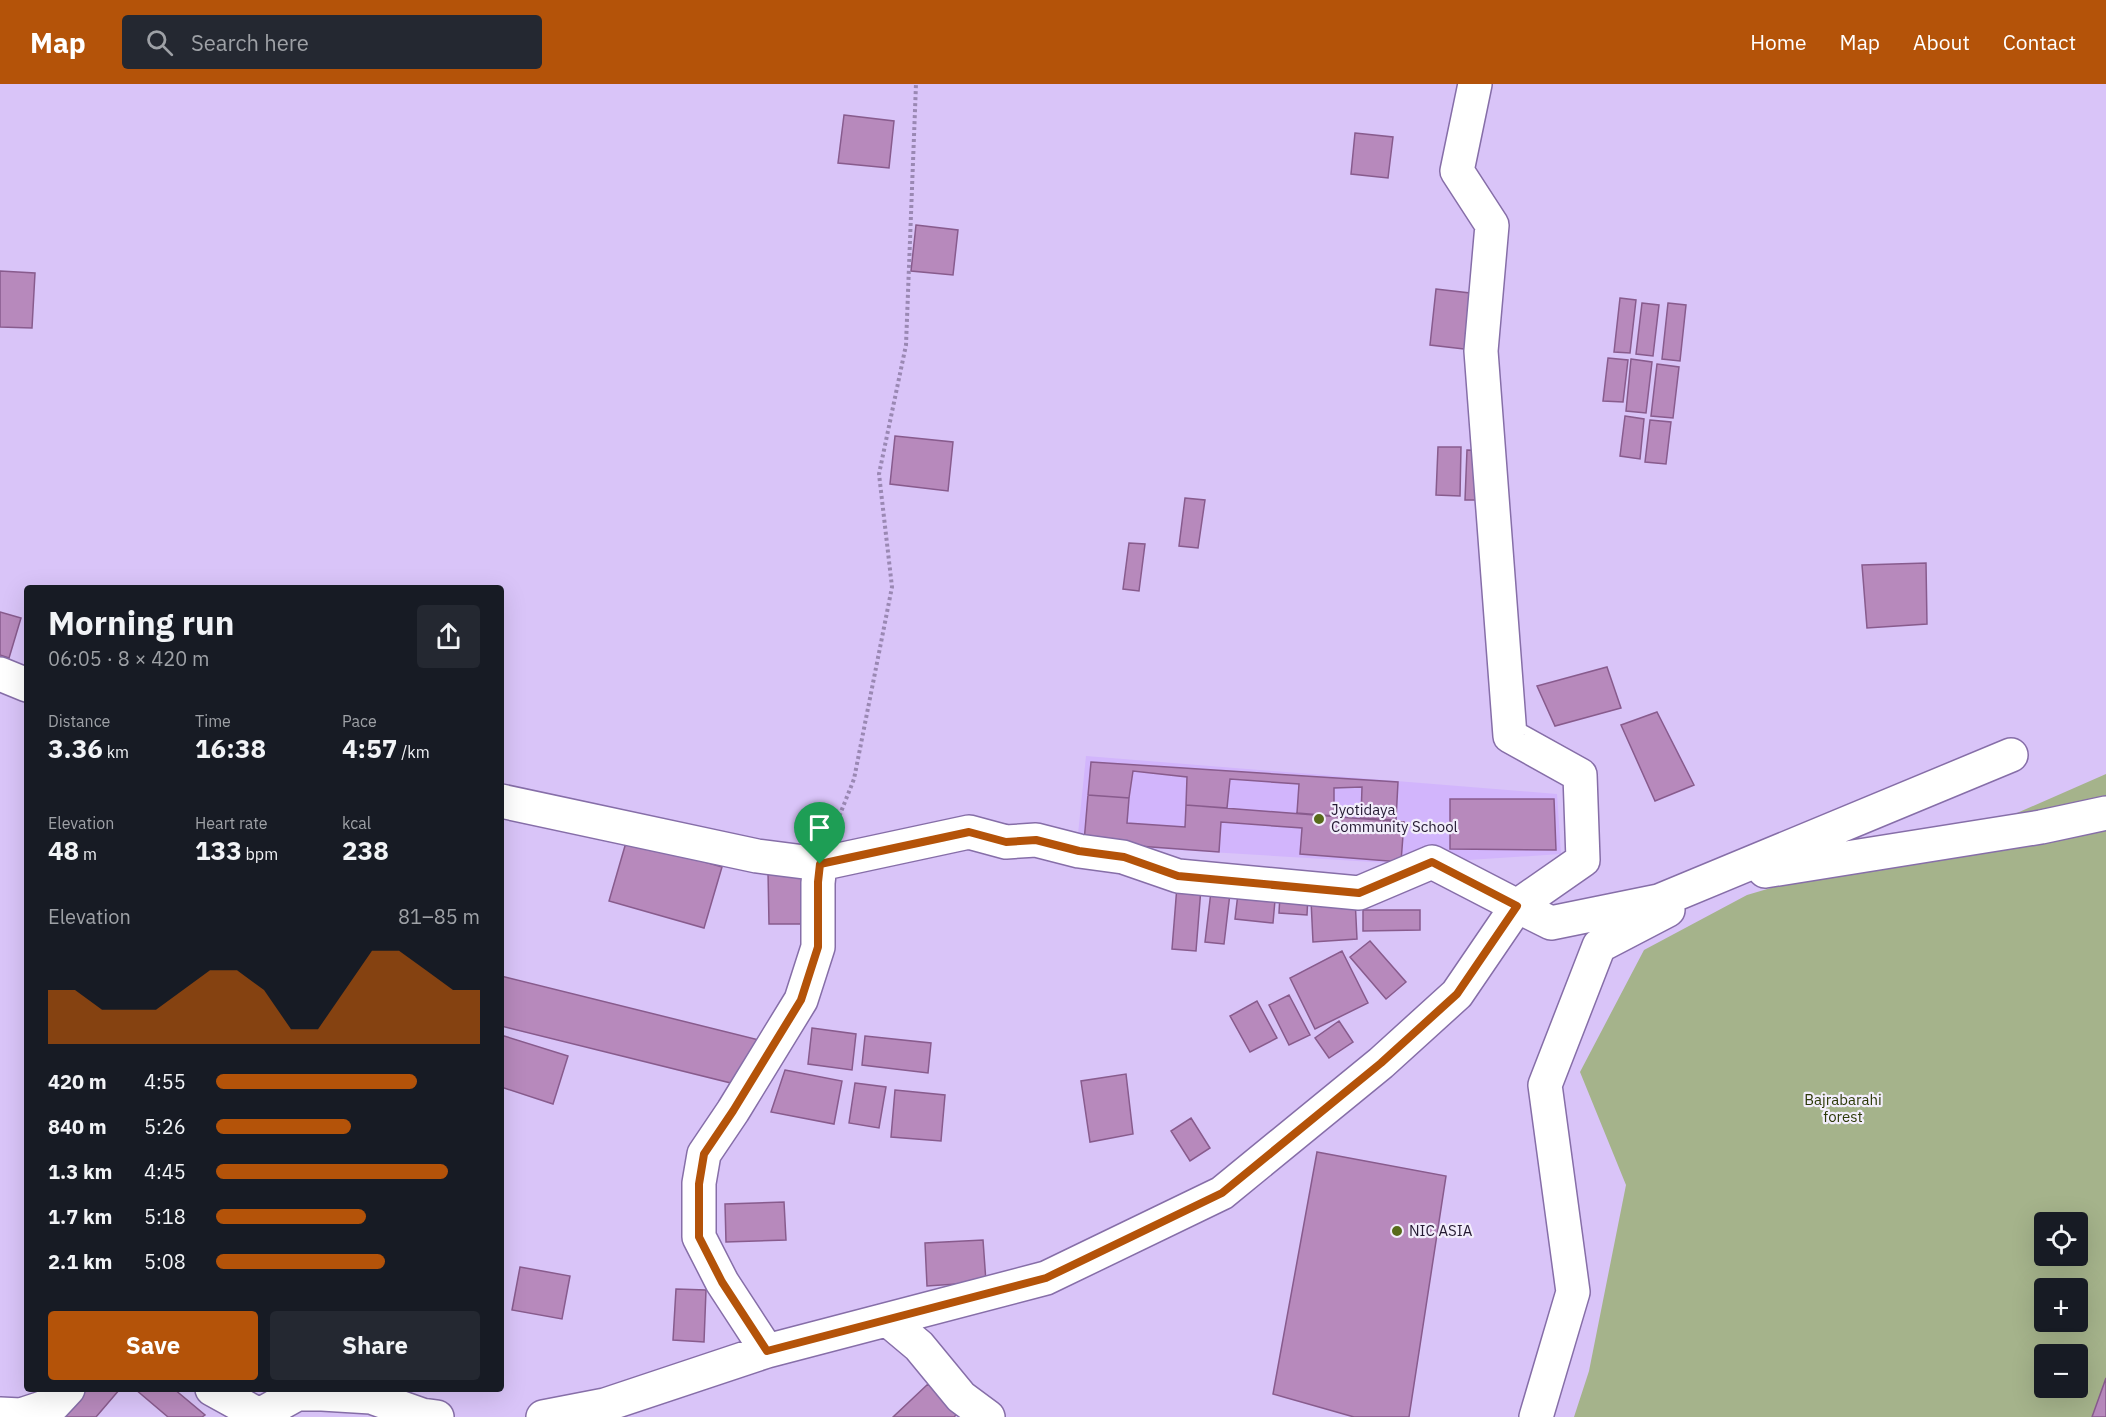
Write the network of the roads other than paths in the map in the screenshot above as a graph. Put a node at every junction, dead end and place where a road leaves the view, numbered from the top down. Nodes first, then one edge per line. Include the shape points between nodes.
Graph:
1 (1475, 84) edge
2 (0, 674) edge
3 (24, 684) edge
4 (2011, 755) dead end
5 (504, 802) edge
6 (2106, 813) edge
7 (820, 864) junction
8 (1517, 906) junction
9 (888, 1320) junction
10 (767, 1351) junction
11 (65, 1392) edge
12 (217, 1392) edge
13 (0, 1414) edge
14 (257, 1416) edge
15 (437, 1417) edge
16 (543, 1417) edge
17 (988, 1417) edge
18 (1536, 1417) edge

1 - 8 street via 1457,171 1491,225 1481,351 1510,736 1580,775 1583,860
2 - 3 street
4 - 8 street via 1659,901 1551,922
5 - 7 street via 757,856
6 - 18 street via 1736,876 1599,946 1545,1085 1573,1292
7 - 8 street via 969,832 1006,842 1036,840 1124,857 1178,876 1359,893 1432,862
7 - 10 street via 818,947 801,1000 704,1154 699,1184 699,1237 722,1282
8 - 9 street via 1457,994 1381,1063 1222,1193 1046,1278
9 - 10 street
9 - 17 street via 919,1346 961,1396
10 - 16 street via 605,1405
11 - 13 street via 54,1404 21,1415
12 - 14 street
14 - 15 street via 297,1394 322,1394 371,1397

